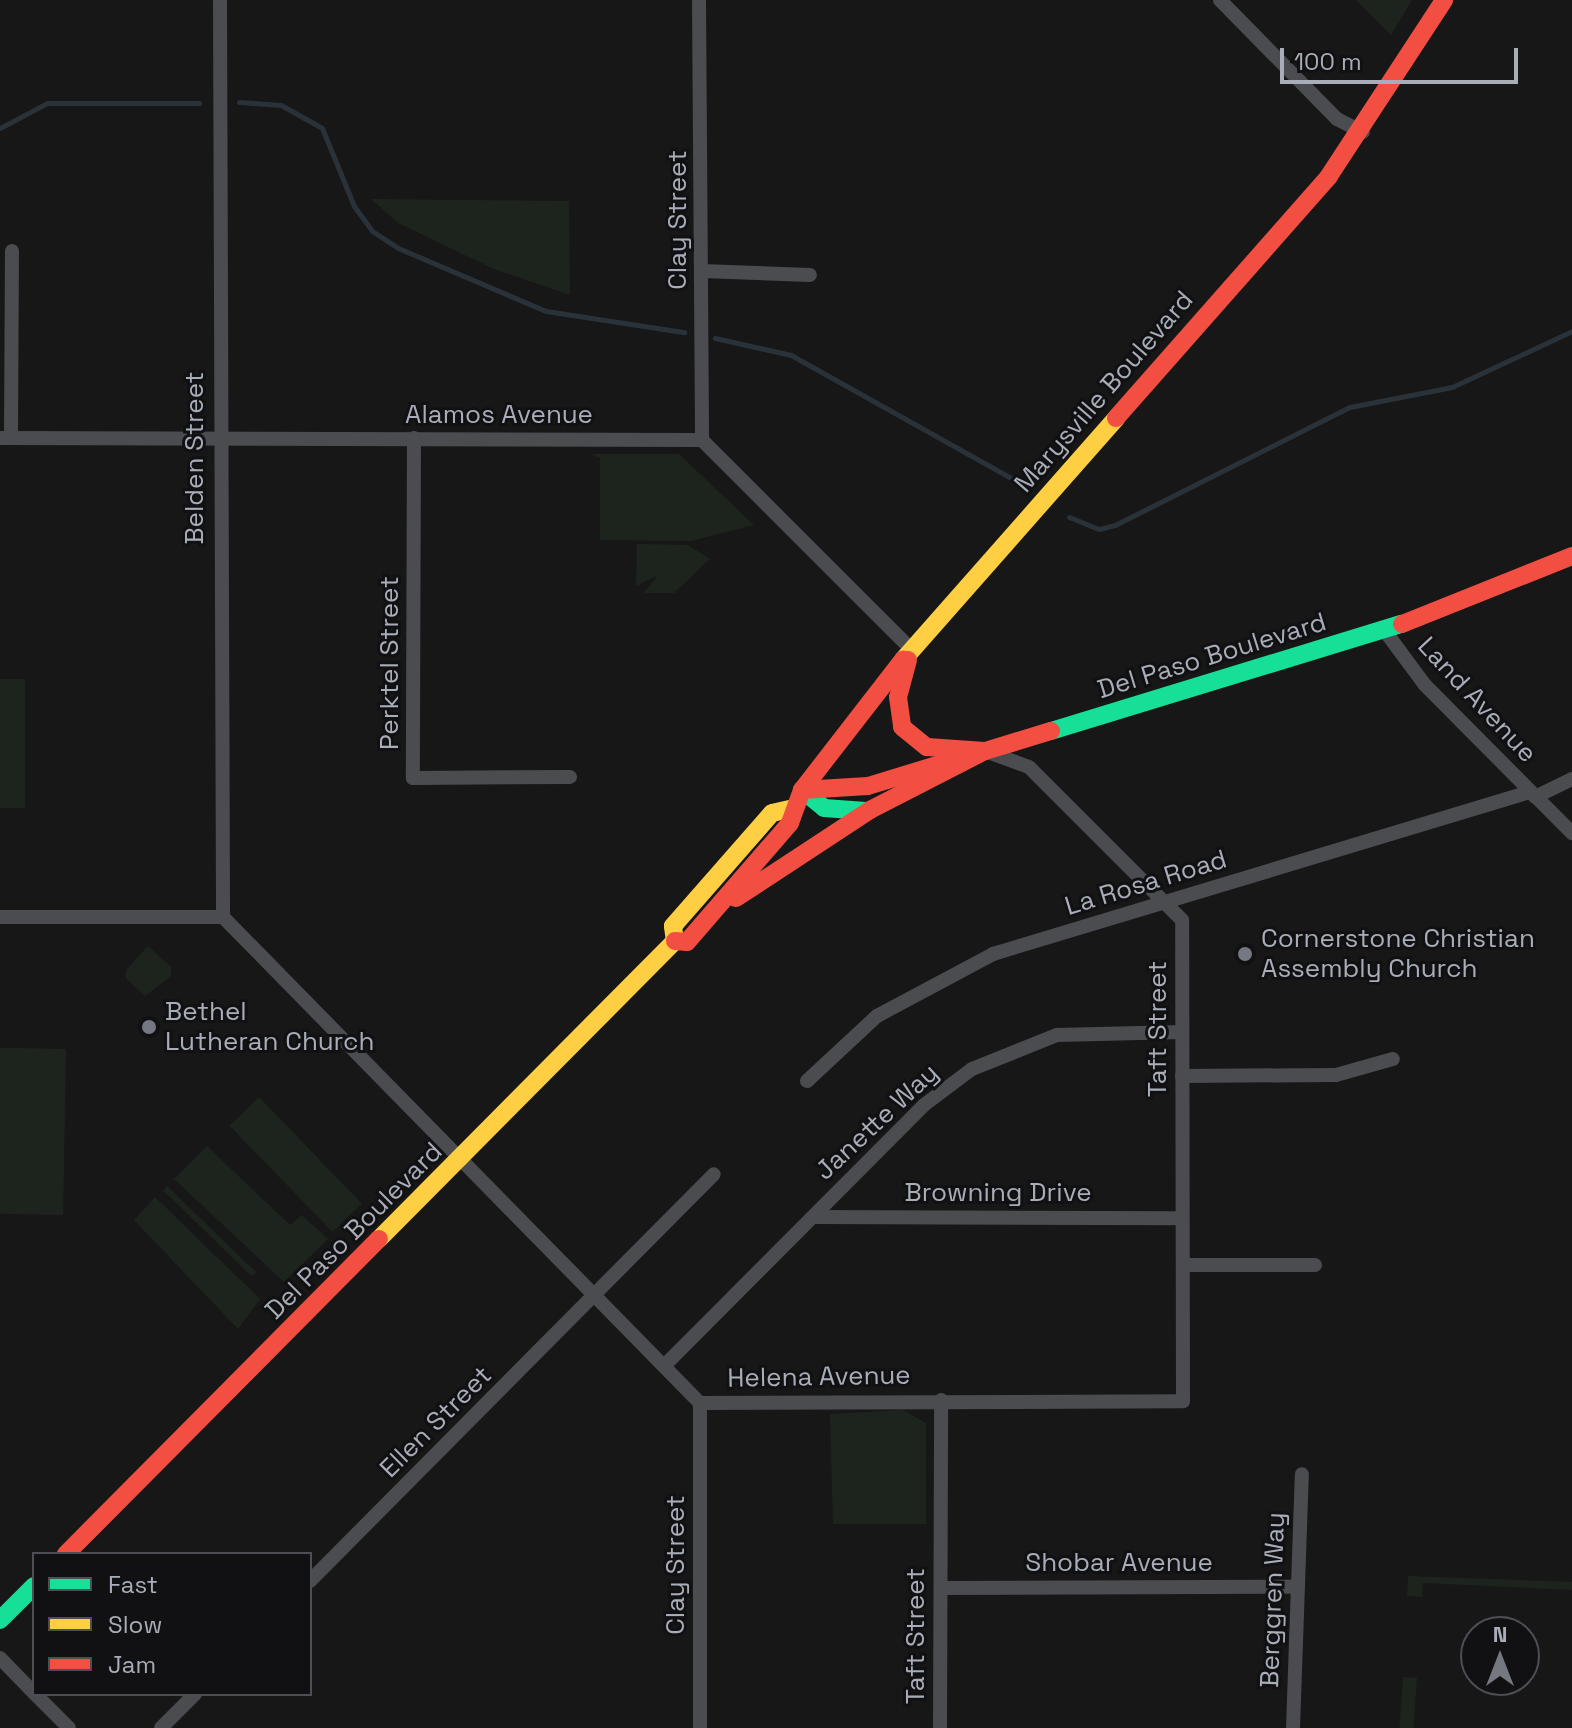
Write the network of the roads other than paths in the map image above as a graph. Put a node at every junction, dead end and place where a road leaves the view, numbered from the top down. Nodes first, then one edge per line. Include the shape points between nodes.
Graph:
1 (220, 0) edge
2 (699, 0) edge
3 (1220, 0) edge
4 (1444, 0) edge
5 (1363, 132) junction
6 (12, 251) dead end
7 (702, 271) junction
8 (6, 275) edge
9 (810, 275) dead end
10 (6, 438) edge
11 (414, 438) junction
12 (219, 439) junction
13 (702, 440) junction
14 (1572, 556) edge
15 (1385, 631) junction
16 (911, 649) junction
17 (985, 751) junction
18 (570, 777) dead end
19 (1572, 779) edge
20 (802, 790) junction
21 (1533, 794) junction
22 (790, 809) junction
23 (870, 810) junction
24 (1572, 833) edge
25 (1164, 902) junction
26 (0, 917) edge
27 (223, 917) junction
28 (707, 919) junction
29 (675, 941) junction
30 (1182, 1032) junction
31 (1393, 1059) dead end
32 (1182, 1076) junction
33 (807, 1081) dead end
34 (461, 1161) junction
35 (714, 1174) dead end
36 (813, 1217) junction
37 (1182, 1218) junction
38 (1183, 1265) junction
39 (1315, 1265) dead end
40 (596, 1298) junction
41 (664, 1366) junction
42 (941, 1400) junction
43 (1183, 1401) joint
44 (700, 1403) junction
45 (1302, 1474) dead end
46 (68, 1552) edge
47 (312, 1579) edge
48 (1298, 1587) junction
49 (32, 1588) edge
50 (941, 1588) junction
51 (0, 1620) edge
52 (0, 1658) edge
53 (32, 1690) edge
54 (38, 1696) edge
55 (193, 1696) edge
56 (69, 1728) edge
57 (161, 1728) edge
58 (700, 1728) edge
59 (940, 1728) edge
60 (1293, 1728) edge

1 - 12 street, Belden Street
2 - 7 street, Clay Street
3 - 5 street via 1337,119
4 - 5 main road, Marysville Boulevard
5 - 16 main road, Marysville Boulevard
6 - 8 street
7 - 9 street
7 - 13 street, Clay Street
8 - 10 street
10 - 12 street, Alamos Avenue
11 - 12 street, Alamos Avenue
11 - 13 street, Alamos Avenue
11 - 18 street, Perktel Street via 413,778
12 - 27 street, Belden Street
13 - 16 street
14 - 15 main road, Del Paso Boulevard
15 - 17 main road, Del Paso Boulevard
15 - 21 street, Land Avenue via 1409,667
16 - 17 main road via 898,697 902,727 927,747
16 - 20 main road, Marysville Boulevard
17 - 20 main road via 868,786
17 - 23 main road, Del Paso Boulevard
17 - 25 street, Taft Street via 1029,767
19 - 21 street, La Rosa Road
20 - 22 main road, Marysville Boulevard
20 - 23 main road via 824,808
21 - 24 street, Land Avenue
21 - 25 street, La Rosa Road
22 - 28 main road, Marysville Boulevard via 790,823
22 - 29 main road, Marysville Boulevard via 772,813 683,914 673,926
23 - 28 main road, Del Paso Boulevard
25 - 30 street, Taft Street via 1182,920
25 - 33 street, La Rosa Road via 952,972 877,1016
26 - 27 street
27 - 34 street, Helena Avenue
28 - 29 main road, Marysville Boulevard via 687,942
29 - 34 main road, Del Paso Boulevard
30 - 32 street, Taft Street
30 - 36 street, Janette Way via 1080,1031 999,1054 924,1105
31 - 32 street via 1336,1075
32 - 37 street, Taft Street
34 - 40 street, Helena Avenue
34 - 46 main road, Del Paso Boulevard
35 - 40 street
36 - 37 street, Browning Drive
36 - 41 street, Janette Way
37 - 38 street, Taft Street
38 - 39 street
38 - 43 street, Taft Street
40 - 41 street, Helena Avenue
40 - 47 street, Ellen Street
41 - 44 street, Helena Avenue
42 - 43 street, Helena Avenue
42 - 44 street, Helena Avenue
42 - 50 street, Taft Street
44 - 58 street, Clay Street
45 - 48 street, Berggren Way
48 - 50 street, Shobar Avenue
48 - 60 street, Berggren Way
49 - 51 main road
50 - 59 street, Taft Street
52 - 53 street
54 - 56 street
55 - 57 street

